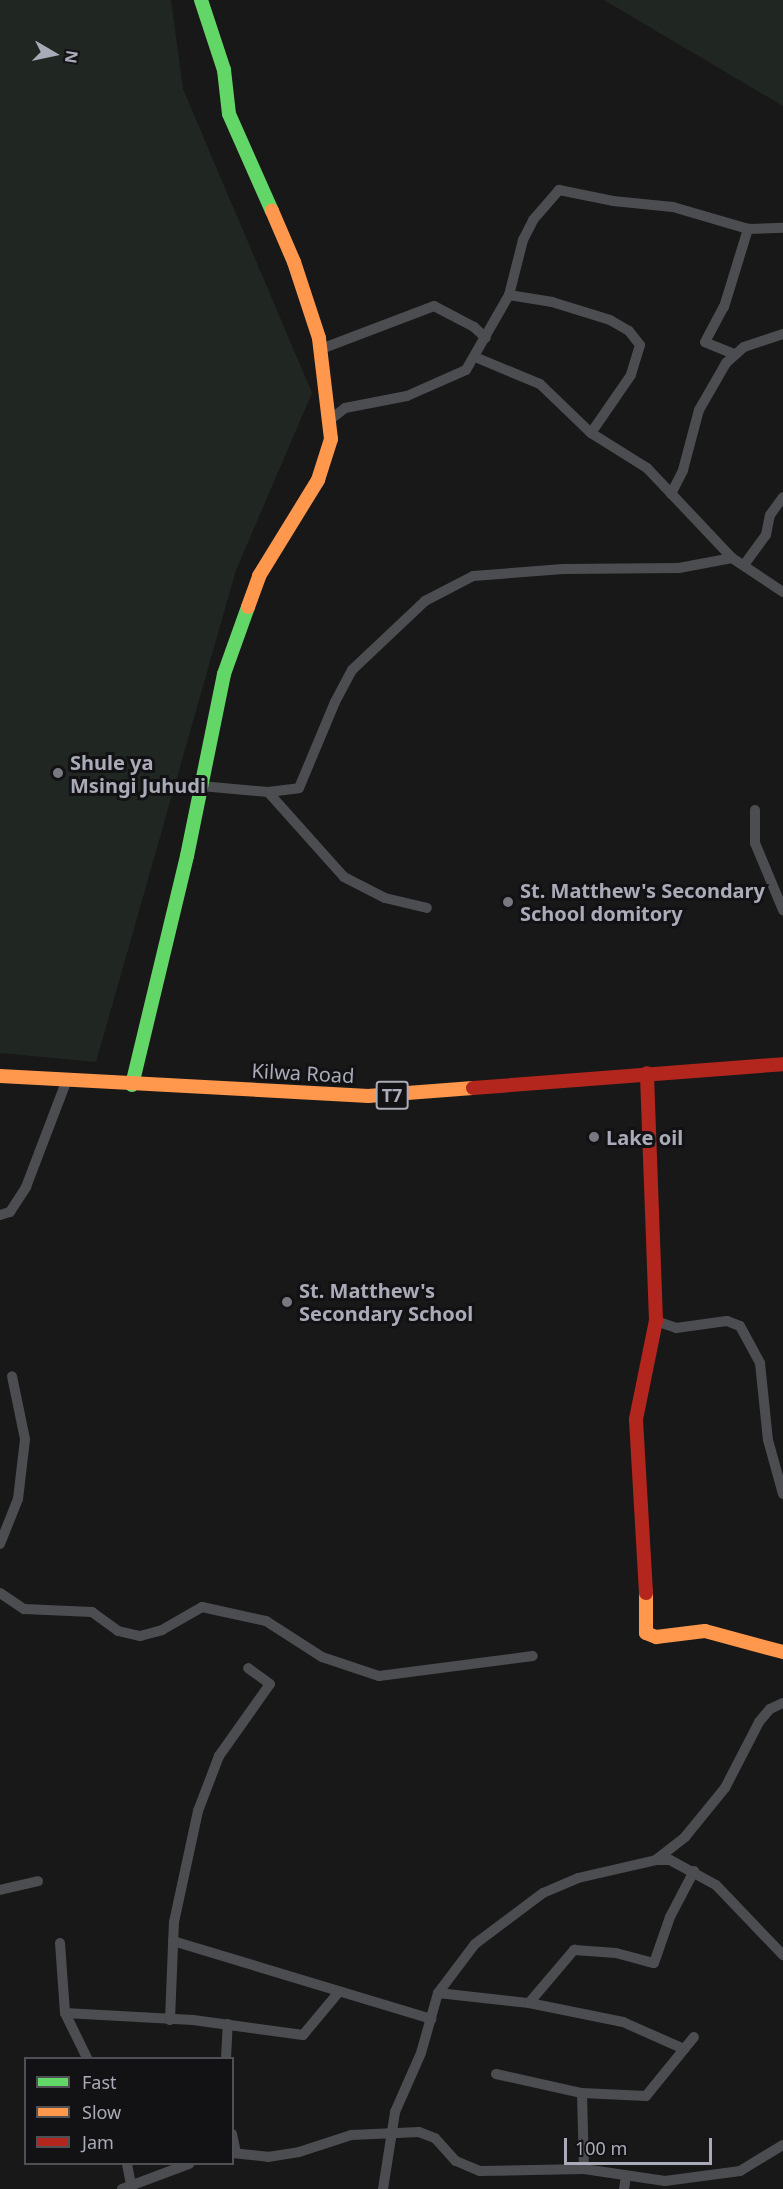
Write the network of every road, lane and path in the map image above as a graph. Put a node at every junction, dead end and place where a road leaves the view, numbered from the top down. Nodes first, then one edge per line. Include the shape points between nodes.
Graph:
1 (201, 0) edge
2 (783, 228) edge
3 (748, 229) junction
4 (509, 295) junction
5 (783, 334) edge
6 (486, 338) junction
7 (321, 350) junction
8 (734, 354) junction
9 (475, 357) junction
10 (331, 418) junction
11 (591, 433) junction
12 (670, 494) junction
13 (783, 497) edge
14 (732, 558) junction
15 (744, 565) junction
16 (783, 592) edge
17 (201, 786) junction
18 (268, 792) junction
19 (755, 810) dead end
20 (427, 908) dead end
21 (783, 910) edge
22 (783, 1063) edge
23 (647, 1073) junction
24 (0, 1076) edge
25 (66, 1082) junction
26 (132, 1084) junction
27 (0, 1215) edge
28 (656, 1321) junction
29 (12, 1376) dead end
30 (783, 1494) edge
31 (0, 1544) edge
32 (0, 1593) edge
33 (783, 1652) edge
34 (533, 1656) dead end
35 (248, 1668) dead end
36 (783, 1703) edge
37 (656, 1860) junction
38 (694, 1871) junction
39 (38, 1881) dead end
40 (0, 1890) edge
41 (173, 1941) junction
42 (60, 1943) dead end
43 (783, 1955) edge
44 (338, 1993) junction
45 (438, 1993) junction
46 (530, 2003) junction
47 (65, 2013) junction
48 (431, 2019) junction
49 (170, 2020) junction
50 (228, 2024) junction
51 (694, 2037) dead end
52 (684, 2049) junction
53 (87, 2057) edge
54 (226, 2057) edge
55 (496, 2074) dead end
56 (582, 2093) junction
57 (389, 2133) junction
58 (783, 2145) edge
59 (234, 2153) edge
60 (127, 2165) edge
61 (184, 2165) edge
62 (584, 2169) junction
63 (626, 2176) junction
64 (129, 2187) edge
65 (383, 2189) edge
66 (624, 2189) edge

1 - 7 main road via 212,43 225,70 229,114 294,262
2 - 3 street
3 - 4 street via 673,207 559,190 533,220 523,240
3 - 8 street via 724,307 705,342
4 - 6 street
4 - 11 street via 563,305 610,320 629,331 640,345 635,368
5 - 8 street via 757,341
6 - 7 street via 438,306
6 - 9 street
7 - 10 main road
8 - 12 street via 699,410 683,470
9 - 10 street via 455,378 408,396 356,404
9 - 11 street via 540,384
10 - 17 main road via 330,449 318,480 264,565 242,621 224,674
11 - 12 street via 647,468
12 - 14 street
13 - 15 street via 770,515 766,535
14 - 15 street
14 - 18 street via 679,568 563,569 479,576 452,586 425,600 352,670 334,702 299,788
15 - 16 street
17 - 18 street
17 - 26 main road
18 - 20 street via 344,877 385,898
19 - 21 street via 755,843
22 - 23 main road, Kilwa Road / T7
23 - 26 main road, Kilwa Road / T7 via 368,1096
23 - 28 main road
24 - 25 main road, Kilwa Road / T7
25 - 26 main road, Kilwa Road / T7
25 - 27 street via 26,1187 10,1212
28 - 30 street via 676,1328 727,1322 740,1326 760,1363 768,1440
28 - 33 main road via 636,1410 645,1531 646,1634 656,1637 705,1631
29 - 31 street via 25,1439 18,1499
32 - 34 street via 24,1609 92,1612 118,1631 140,1636 162,1630 202,1607 266,1621 322,1657 379,1676
35 - 41 street via 270,1684 235,1728 208,1781 187,1858
36 - 37 street via 770,1709 759,1722 725,1788 685,1838
37 - 38 street via 677,1862
37 - 45 street via 578,1878 543,1893 475,1944
38 - 43 street via 738,1904 756,1930
38 - 46 street via 670,1917 654,1963 616,1953 574,1950
39 - 40 street
41 - 44 street
41 - 49 street
42 - 47 street
44 - 48 street
44 - 50 street via 303,2035
45 - 46 street
45 - 48 street
46 - 52 street via 624,2022
47 - 49 street
47 - 53 street
48 - 57 street via 422,2054 401,2094
49 - 50 street
50 - 54 street
51 - 52 street
52 - 56 street via 646,2096
55 - 56 street
56 - 62 street
57 - 59 street via 340,2137 275,2157
57 - 62 street via 429,2135 456,2161 480,2171
57 - 65 street
58 - 63 street via 740,2171 724,2175 665,2181
60 - 64 street
61 - 64 street
62 - 63 street
63 - 66 street

